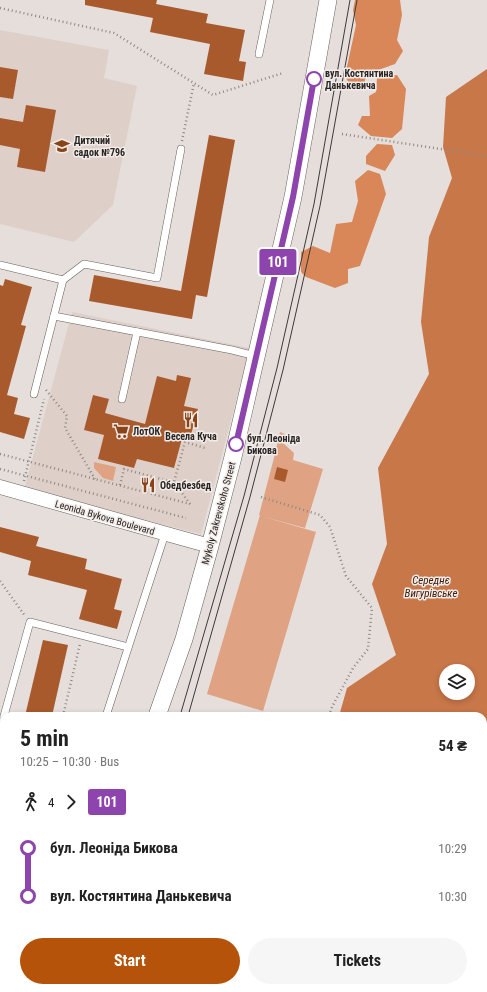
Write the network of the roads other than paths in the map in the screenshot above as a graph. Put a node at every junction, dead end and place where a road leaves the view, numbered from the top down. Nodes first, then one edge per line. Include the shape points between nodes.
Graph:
1 (270, 0) edge
2 (328, 0) edge
3 (259, 54) dead end
4 (181, 149) road end
5 (0, 265) edge
6 (63, 280) junction
7 (54, 316) junction
8 (137, 332) junction
9 (256, 356) junction
10 (34, 394) dead end
11 (122, 399) dead end
12 (0, 488) edge
13 (165, 534) junction
14 (210, 546) junction
15 (128, 647) junction
16 (5, 712) edge
17 (107, 712) edge
18 (158, 712) edge

1 - 3 lane
2 - 9 street, Mykoly Zakrevskoho Street via 293,197
4 - 6 lane via 157,278 84,264
5 - 6 lane
6 - 7 lane
7 - 8 lane
7 - 10 lane
8 - 9 lane
8 - 11 lane
9 - 14 street, Mykoly Zakrevskoho Street
12 - 13 street, Leonida Bykova Boulevard
13 - 14 street, Leonida Bykova Boulevard
13 - 15 lane
14 - 18 street, Mykoly Zakrevskoho Street via 184,639
15 - 16 lane via 30,622
15 - 17 lane

